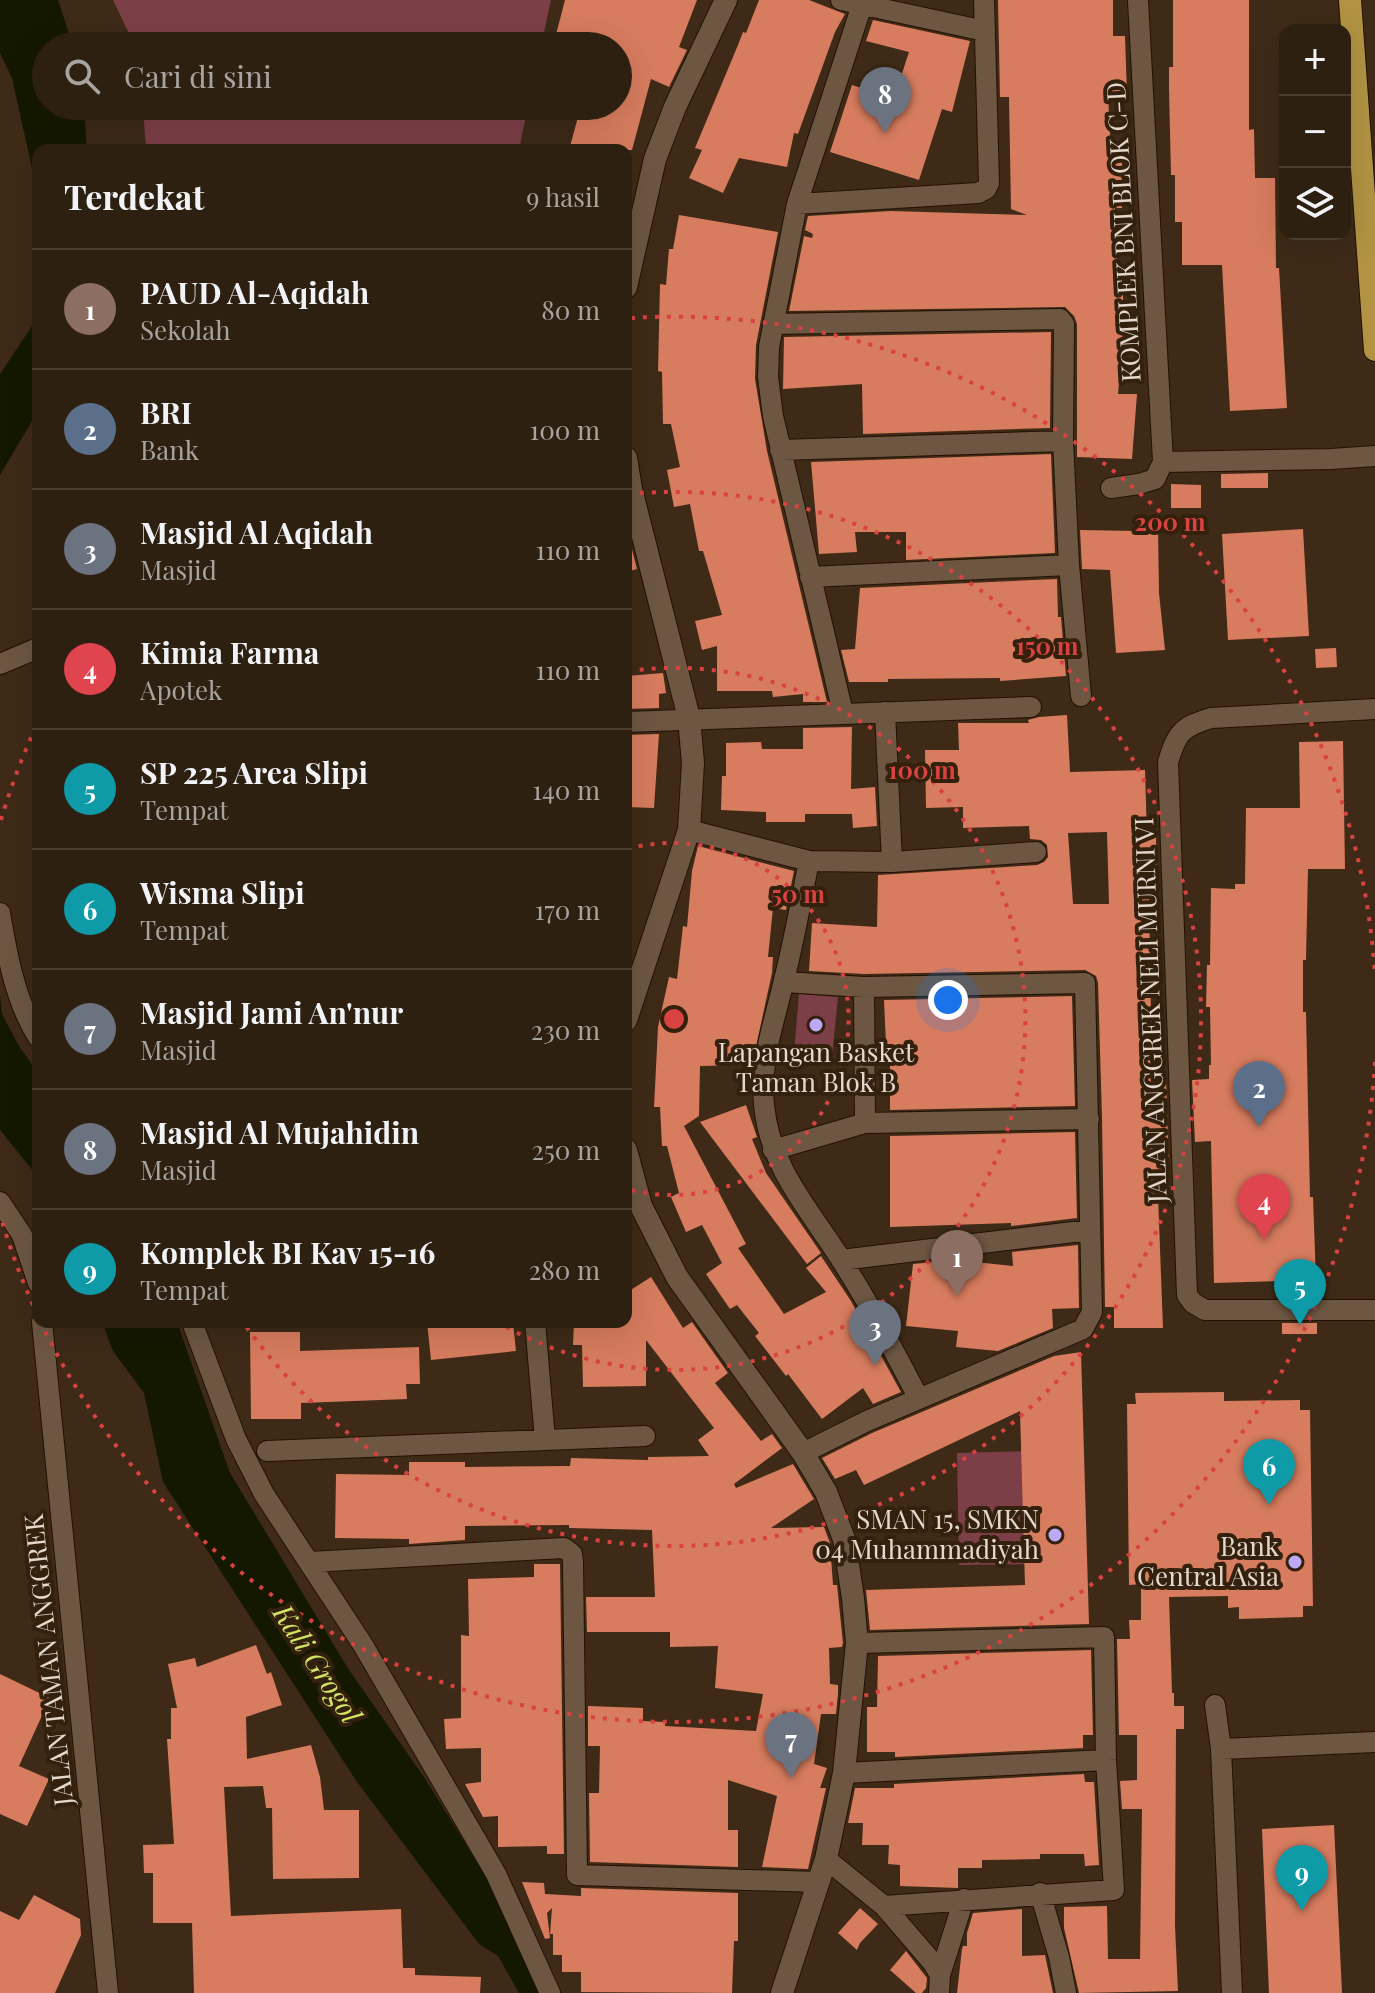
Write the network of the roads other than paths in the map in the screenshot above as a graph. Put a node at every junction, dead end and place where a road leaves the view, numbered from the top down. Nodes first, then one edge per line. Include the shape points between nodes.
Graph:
1 (726, 0) edge
2 (841, 0) edge
3 (984, 0) edge
4 (1138, 0) edge
5 (1350, 0) edge
6 (862, 5) junction
7 (985, 31) junction
8 (797, 204) junction
9 (632, 261) edge
10 (773, 324) junction
11 (1375, 350) edge
12 (1063, 441) junction
13 (780, 450) junction
14 (1375, 456) edge
15 (1163, 462) junction
16 (1111, 488) dead end
17 (632, 493) edge
18 (1069, 565) junction
19 (810, 577) junction
20 (32, 651) edge
21 (0, 664) edge
22 (1081, 696) dead end
23 (1031, 707) dead end
24 (1375, 709) edge
25 (885, 712) junction
26 (843, 713) junction
27 (689, 718) junction
28 (632, 722) edge
29 (689, 830) junction
30 (1036, 852) dead end
31 (809, 861) junction
32 (892, 862) junction
33 (0, 913) edge
34 (784, 982) junction
35 (864, 987) junction
36 (632, 1002) edge
37 (32, 1027) edge
38 (1089, 1119) junction
39 (865, 1123) junction
40 (773, 1150) junction
41 (0, 1202) edge
42 (634, 1207) edge
43 (1090, 1230) junction
44 (841, 1260) junction
45 (32, 1265) edge
46 (1375, 1310) edge
47 (43, 1328) edge
48 (194, 1328) edge
49 (536, 1328) edge
50 (919, 1399) junction
51 (645, 1436) dead end
52 (545, 1440) junction
53 (267, 1451) dead end
54 (803, 1453) junction
55 (310, 1562) junction
56 (857, 1643) junction
57 (1215, 1705) dead end
58 (1375, 1742) edge
59 (1221, 1749) junction
60 (1106, 1760) junction
61 (844, 1773) junction
62 (826, 1859) junction
63 (819, 1882) junction
64 (1040, 1893) junction
65 (964, 1899) junction
66 (884, 1906) junction
67 (940, 1984) edge
68 (108, 1993) edge
69 (550, 1993) edge
70 (782, 1993) edge
71 (1066, 1993) edge
72 (1232, 1993) edge

1 - 9 street via 655,159
2 - 6 street
3 - 7 street
4 - 15 street, KOMPLEK BNI BLOK C-D
5 - 11 highway
6 - 7 street
6 - 8 street
7 - 8 street via 986,189
8 - 10 street
10 - 12 street via 1060,319
10 - 13 street via 768,377
12 - 13 street
12 - 18 street
13 - 19 street
14 - 15 street
15 - 16 street via 1155,479
17 - 27 street
18 - 19 street
18 - 22 street
19 - 26 street
20 - 21 street
23 - 25 street
24 - 46 street, JALAN ANGGREK NELI MURNI VI via 1211,718 1187,725 1168,762 1187,1295 1205,1310
25 - 26 street
25 - 32 street
26 - 27 street
27 - 28 street
27 - 29 street
29 - 31 street
29 - 36 street
30 - 32 street
31 - 32 street
31 - 34 street
33 - 37 street via 20,1001
34 - 35 street
34 - 40 street via 764,1063 764,1106
35 - 38 street via 1085,983
35 - 39 street
38 - 39 street
38 - 43 street
39 - 40 street
40 - 44 street
41 - 45 street via 22,1235
42 - 54 street via 677,1277
43 - 44 street
43 - 50 street via 1092,1312 1083,1329
44 - 50 street
47 - 68 street, JALAN TAMAN ANGGREK
48 - 55 street via 243,1454
49 - 52 street
50 - 54 street
51 - 52 street
52 - 53 street
54 - 56 street via 844,1539
55 - 63 street via 564,1548 573,1562 577,1875
55 - 69 street via 496,1874
56 - 60 street via 1104,1637
56 - 61 street
57 - 59 street
58 - 59 street
59 - 72 street
60 - 61 street
60 - 64 street via 1114,1890
61 - 62 street
62 - 63 street
62 - 66 street
63 - 70 street
64 - 65 street
64 - 71 street
65 - 66 street
65 - 67 street
66 - 67 street via 933,1963

